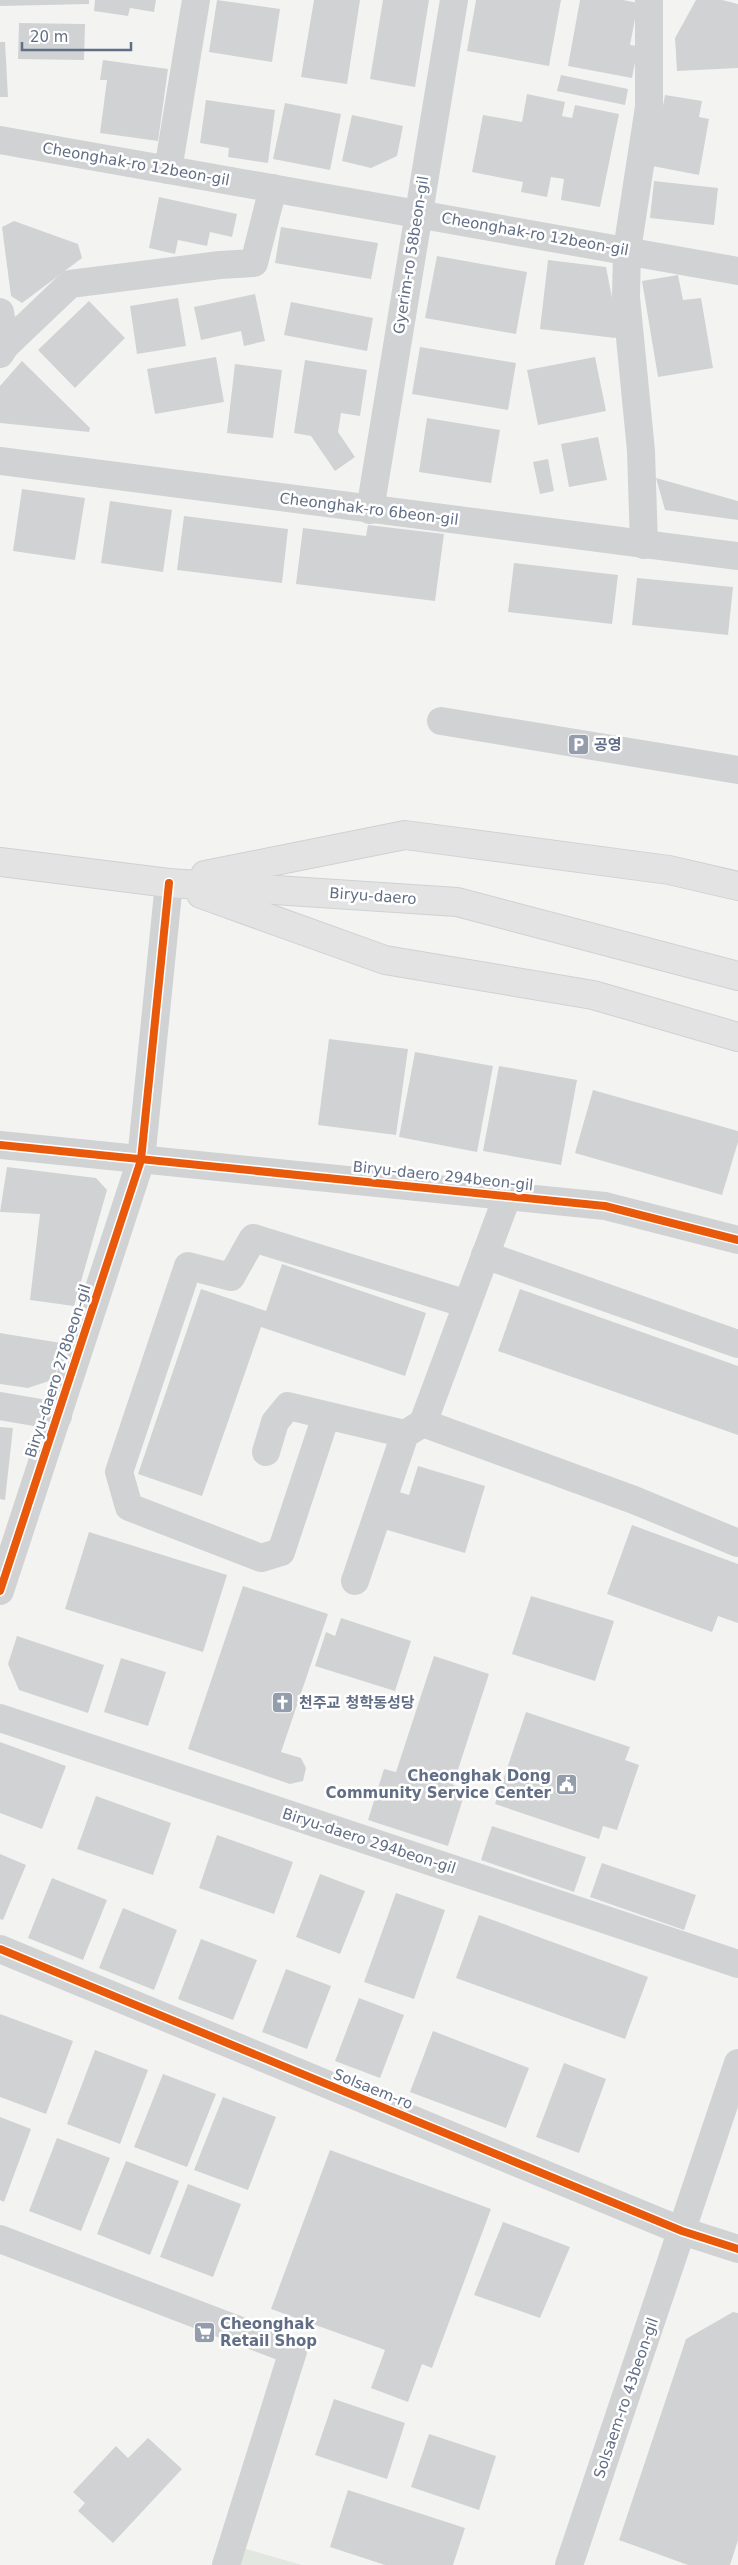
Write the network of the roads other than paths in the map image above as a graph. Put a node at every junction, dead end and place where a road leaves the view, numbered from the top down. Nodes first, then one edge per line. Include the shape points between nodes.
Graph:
1 (196, 0) edge
2 (454, 0) edge
3 (649, 0) edge
4 (0, 140) edge
5 (168, 170) junction
6 (273, 188) junction
7 (418, 214) junction
8 (627, 250) junction
9 (738, 271) edge
10 (0, 312) edge
11 (3, 350) edge
12 (0, 461) edge
13 (370, 510) junction
14 (644, 545) junction
15 (738, 556) edge
16 (441, 721) dead end
17 (738, 770) edge
18 (0, 862) edge
19 (169, 883) junction
20 (738, 886) edge
21 (738, 976) edge
22 (738, 1037) edge
23 (0, 1145) edge
24 (141, 1160) junction
25 (507, 1197) junction
26 (738, 1240) edge
27 (485, 1255) junction
28 (468, 1304) junction
29 (738, 1344) edge
30 (0, 1406) edge
31 (58, 1416) junction
32 (326, 1416) junction
33 (414, 1429) junction
34 (266, 1452) dead end
35 (738, 1543) edge
36 (355, 1580) dead end
37 (0, 1591) edge
38 (0, 1718) edge
39 (0, 1949) edge
40 (738, 1964) edge
41 (738, 2063) edge
42 (682, 2231) junction
43 (0, 2240) edge
44 (738, 2249) edge
45 (226, 2565) edge
46 (569, 2565) edge

1 - 5 street
2 - 7 street, Gyerim-ro 58beon-gil
3 - 8 street via 649,107
4 - 5 street, Cheonghak-ro 12beon-gil
5 - 6 street, Cheonghak-ro 12beon-gil
6 - 7 street, Cheonghak-ro 12beon-gil
6 - 11 street via 254,263 70,284
7 - 8 street, Cheonghak-ro 12beon-gil
7 - 13 street, Gyerim-ro 58beon-gil
8 - 9 street, Cheonghak-ro 12beon-gil
8 - 14 street via 626,297 641,451
10 - 11 street
12 - 13 street, Cheonghak-ro 6beon-gil
13 - 14 street, Cheonghak-ro 6beon-gil
14 - 15 street, Cheonghak-ro 6beon-gil
16 - 17 street
18 - 19 main road, Biryu-daero
19 - 20 main road via 405,835 669,870
19 - 21 main road, Biryu-daero via 457,902
19 - 22 main road via 385,960 593,995
19 - 24 street, Biryu-daero 278beon-gil
23 - 24 street
24 - 25 street, Biryu-daero 294beon-gil
24 - 31 street, Biryu-daero 278beon-gil
25 - 26 street, Biryu-daero 294beon-gil via 605,1206
25 - 27 street
27 - 28 street
27 - 29 street
28 - 32 street via 253,1238 231,1277 188,1266 119,1472 129,1507 260,1558 281,1552
28 - 33 street
30 - 31 street
31 - 37 street, Biryu-daero 278beon-gil
32 - 33 street
32 - 34 street via 288,1406 275,1422
33 - 35 street via 634,1500
33 - 36 street
38 - 40 street, Biryu-daero 294beon-gil
39 - 42 street, Solsaem-ro
41 - 42 street
42 - 44 street, Solsaem-ro
42 - 46 street, Solsaem-ro 43beon-gil
43 - 45 street via 293,2351

